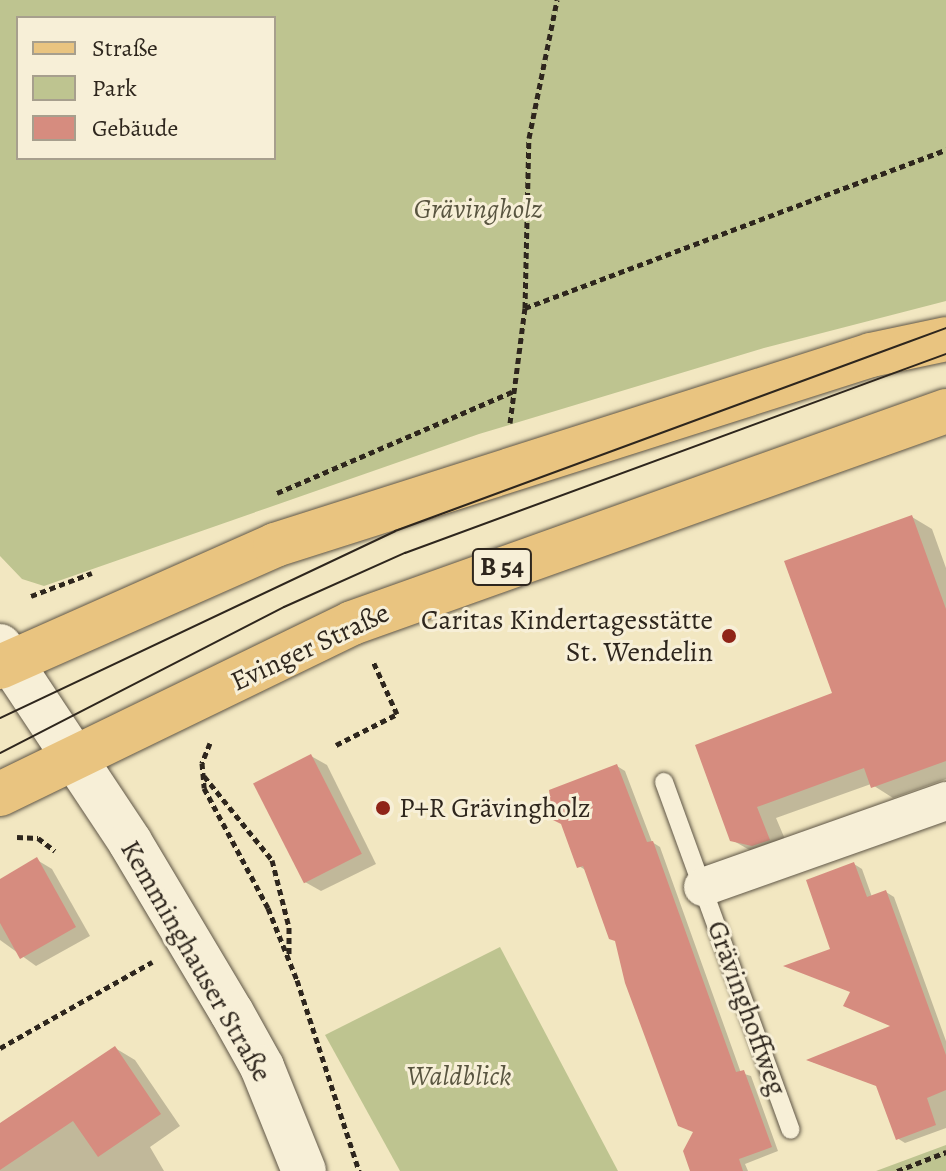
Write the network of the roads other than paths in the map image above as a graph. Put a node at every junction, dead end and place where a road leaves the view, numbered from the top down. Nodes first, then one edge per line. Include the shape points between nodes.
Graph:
1 (938, 347) edge
2 (946, 411) edge
3 (3, 658) edge
4 (73, 758) junction
5 (664, 782) dead end
6 (0, 794) edge
7 (946, 801) edge
8 (703, 887) junction
9 (791, 1130) dead end
10 (304, 1171) edge

1 - 3 main road via 871,355 507,467 275,545
2 - 4 main road, Evinger Straße / B 54 via 352,623
3 - 4 main road, Kemminghauser Straße
4 - 6 main road, Evinger Straße / B 54
4 - 10 main road, Kemminghauser Straße via 262,1067
5 - 8 lane, Grävinghoffweg
7 - 8 street, Grävinghoffweg
8 - 9 lane, Grävinghoffweg

